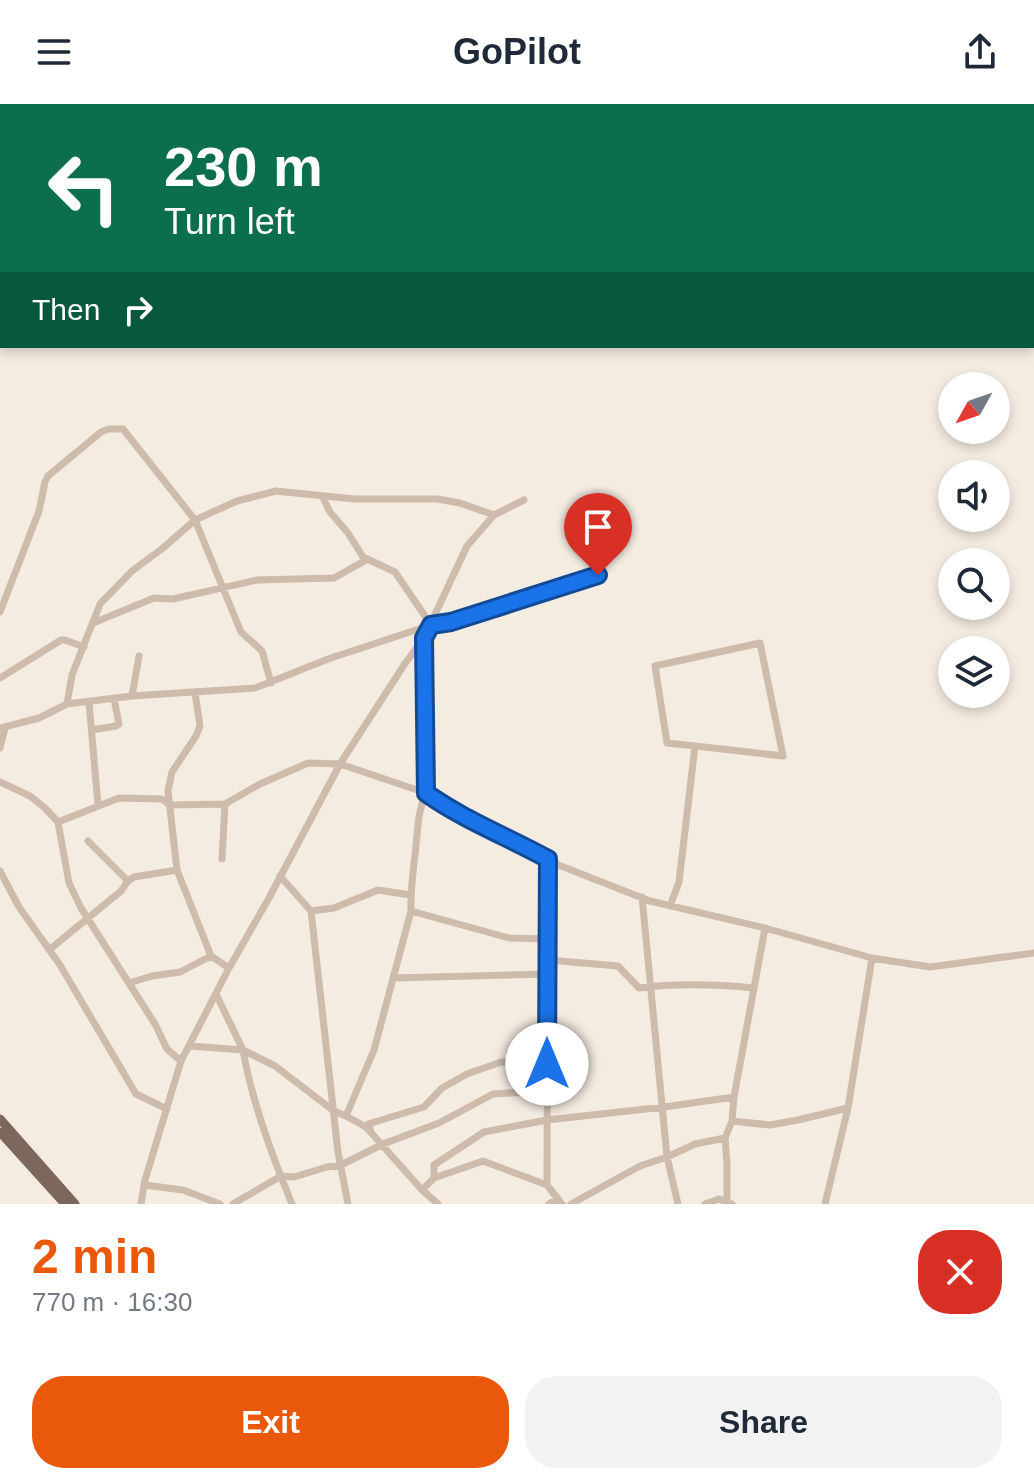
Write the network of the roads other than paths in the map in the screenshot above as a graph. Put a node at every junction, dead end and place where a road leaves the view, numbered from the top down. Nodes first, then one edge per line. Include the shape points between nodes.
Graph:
1 (322, 496) junction
2 (524, 500) dead end
3 (494, 515) junction
4 (195, 520) junction
5 (366, 560) junction
6 (598, 575) dead end
7 (223, 589) junction
8 (0, 612) edge
9 (93, 623) junction
10 (431, 625) junction
11 (424, 638) junction
12 (84, 647) junction
13 (139, 656) dead end
14 (0, 678) edge
15 (271, 683) junction
16 (195, 693) junction
17 (132, 696) junction
18 (114, 699) junction
19 (89, 702) junction
20 (67, 704) junction
21 (3, 728) edge
22 (92, 730) junction
23 (695, 746) junction
24 (0, 748) edge
25 (340, 764) junction
26 (0, 782) edge
27 (426, 793) junction
28 (225, 804) junction
29 (98, 805) junction
30 (170, 805) junction
31 (58, 822) junction
32 (88, 841) dead end
33 (222, 859) dead end
34 (548, 859) junction
35 (177, 870) junction
36 (0, 871) edge
37 (280, 876) junction
38 (128, 881) junction
39 (410, 895) junction
40 (642, 897) junction
41 (670, 906) junction
42 (311, 911) junction
43 (411, 911) junction
44 (88, 917) junction
45 (765, 928) junction
46 (548, 939) junction
47 (49, 950) junction
48 (1034, 953) edge
49 (211, 956) junction
50 (872, 958) junction
51 (548, 960) junction
52 (229, 968) junction
53 (548, 974) junction
54 (393, 978) junction
55 (129, 983) junction
56 (652, 986) junction
57 (754, 988) junction
58 (216, 994) junction
59 (190, 1046) junction
60 (243, 1050) junction
61 (181, 1061) junction
62 (547, 1064) junction
63 (547, 1091) junction
64 (734, 1097) junction
65 (664, 1107) junction
66 (848, 1108) junction
67 (167, 1109) junction
68 (334, 1111) junction
69 (346, 1116) junction
70 (0, 1119) edge
71 (547, 1120) junction
72 (732, 1121) junction
73 (0, 1132) edge
74 (371, 1132) junction
75 (725, 1138) junction
76 (383, 1144) junction
77 (667, 1157) junction
78 (341, 1165) junction
79 (281, 1176) junction
80 (434, 1178) junction
81 (144, 1185) junction
82 (547, 1185) junction
83 (422, 1190) junction
84 (730, 1203) edge
85 (65, 1204) edge
86 (75, 1204) edge
87 (141, 1204) edge
88 (220, 1204) edge
89 (233, 1204) edge
90 (292, 1204) edge
91 (348, 1204) edge
92 (438, 1204) edge
93 (549, 1204) edge
94 (559, 1204) edge
95 (571, 1204) edge
96 (678, 1204) edge
97 (705, 1204) edge
98 (825, 1204) edge

1 - 3 street via 437,499
1 - 4 street via 276,491
1 - 5 street
2 - 3 street
3 - 10 street via 467,546
4 - 7 street
4 - 8 street via 123,429 101,432 48,476
4 - 9 street via 132,571 100,604
5 - 7 street via 334,578 268,579
5 - 10 street via 395,572
6 - 10 street
7 - 9 street via 154,598
7 - 15 street via 241,632 262,651
9 - 12 street
10 - 11 street
10 - 15 street
11 - 25 street
11 - 27 street
12 - 14 street via 61,640
12 - 20 street
13 - 17 street
15 - 16 street
16 - 17 street
16 - 30 street via 200,726 172,772
17 - 18 street
18 - 19 street
18 - 22 street via 119,724
19 - 20 street
19 - 22 street
20 - 21 street
21 - 24 street
22 - 29 street
23 - 23 street via 667,743 655,666 760,643 783,756
23 - 41 street via 679,882
25 - 27 street
25 - 28 street via 308,763
25 - 37 street
26 - 31 street via 30,796
27 - 34 street
27 - 39 street via 419,811
28 - 30 street
28 - 33 street
29 - 30 street via 119,798 162,799
29 - 31 street
30 - 35 street
31 - 44 street via 69,883
32 - 38 street
34 - 40 street
34 - 46 street
35 - 38 street
35 - 49 street
36 - 47 street
37 - 42 street
37 - 52 street
38 - 44 street
39 - 42 street via 378,890 334,908
39 - 43 street
40 - 41 street
40 - 56 street
41 - 45 street
42 - 68 street
43 - 46 street via 509,938
43 - 54 street
44 - 47 street
44 - 55 street
45 - 50 street
45 - 57 street
46 - 51 street
47 - 67 street via 136,1094
48 - 50 street via 930,967
49 - 52 street
49 - 55 street via 180,972
50 - 66 street
51 - 53 street
51 - 56 street via 618,966 639,988
52 - 58 street
53 - 54 street
53 - 62 street
54 - 69 street via 374,1050
55 - 61 street via 167,1049
56 - 57 street
56 - 65 street
57 - 64 street
58 - 59 street
58 - 60 street
59 - 60 street
59 - 61 street
60 - 68 street via 275,1066
60 - 79 street
61 - 67 street
62 - 63 street
62 - 74 street via 501,1062 467,1074 442,1088 424,1107 368,1124
63 - 71 street
63 - 76 street via 493,1094 439,1123
64 - 65 street
64 - 72 street
65 - 71 street
65 - 77 street
66 - 72 street via 770,1125
66 - 98 street
67 - 81 street
68 - 69 street
68 - 78 street
69 - 74 street
70 - 86 main road
71 - 80 street via 484,1132 434,1165
71 - 82 street
72 - 75 street
73 - 85 main road
74 - 76 street
75 - 77 street
75 - 84 street
76 - 78 street
76 - 83 street
77 - 95 street
77 - 96 street
78 - 79 street
78 - 91 street
79 - 89 street
79 - 90 street
80 - 82 street via 483,1161
80 - 83 street
81 - 87 street
81 - 88 street via 183,1190
82 - 94 street
83 - 92 street
84 - 97 street via 719,1199
93 - 94 street

